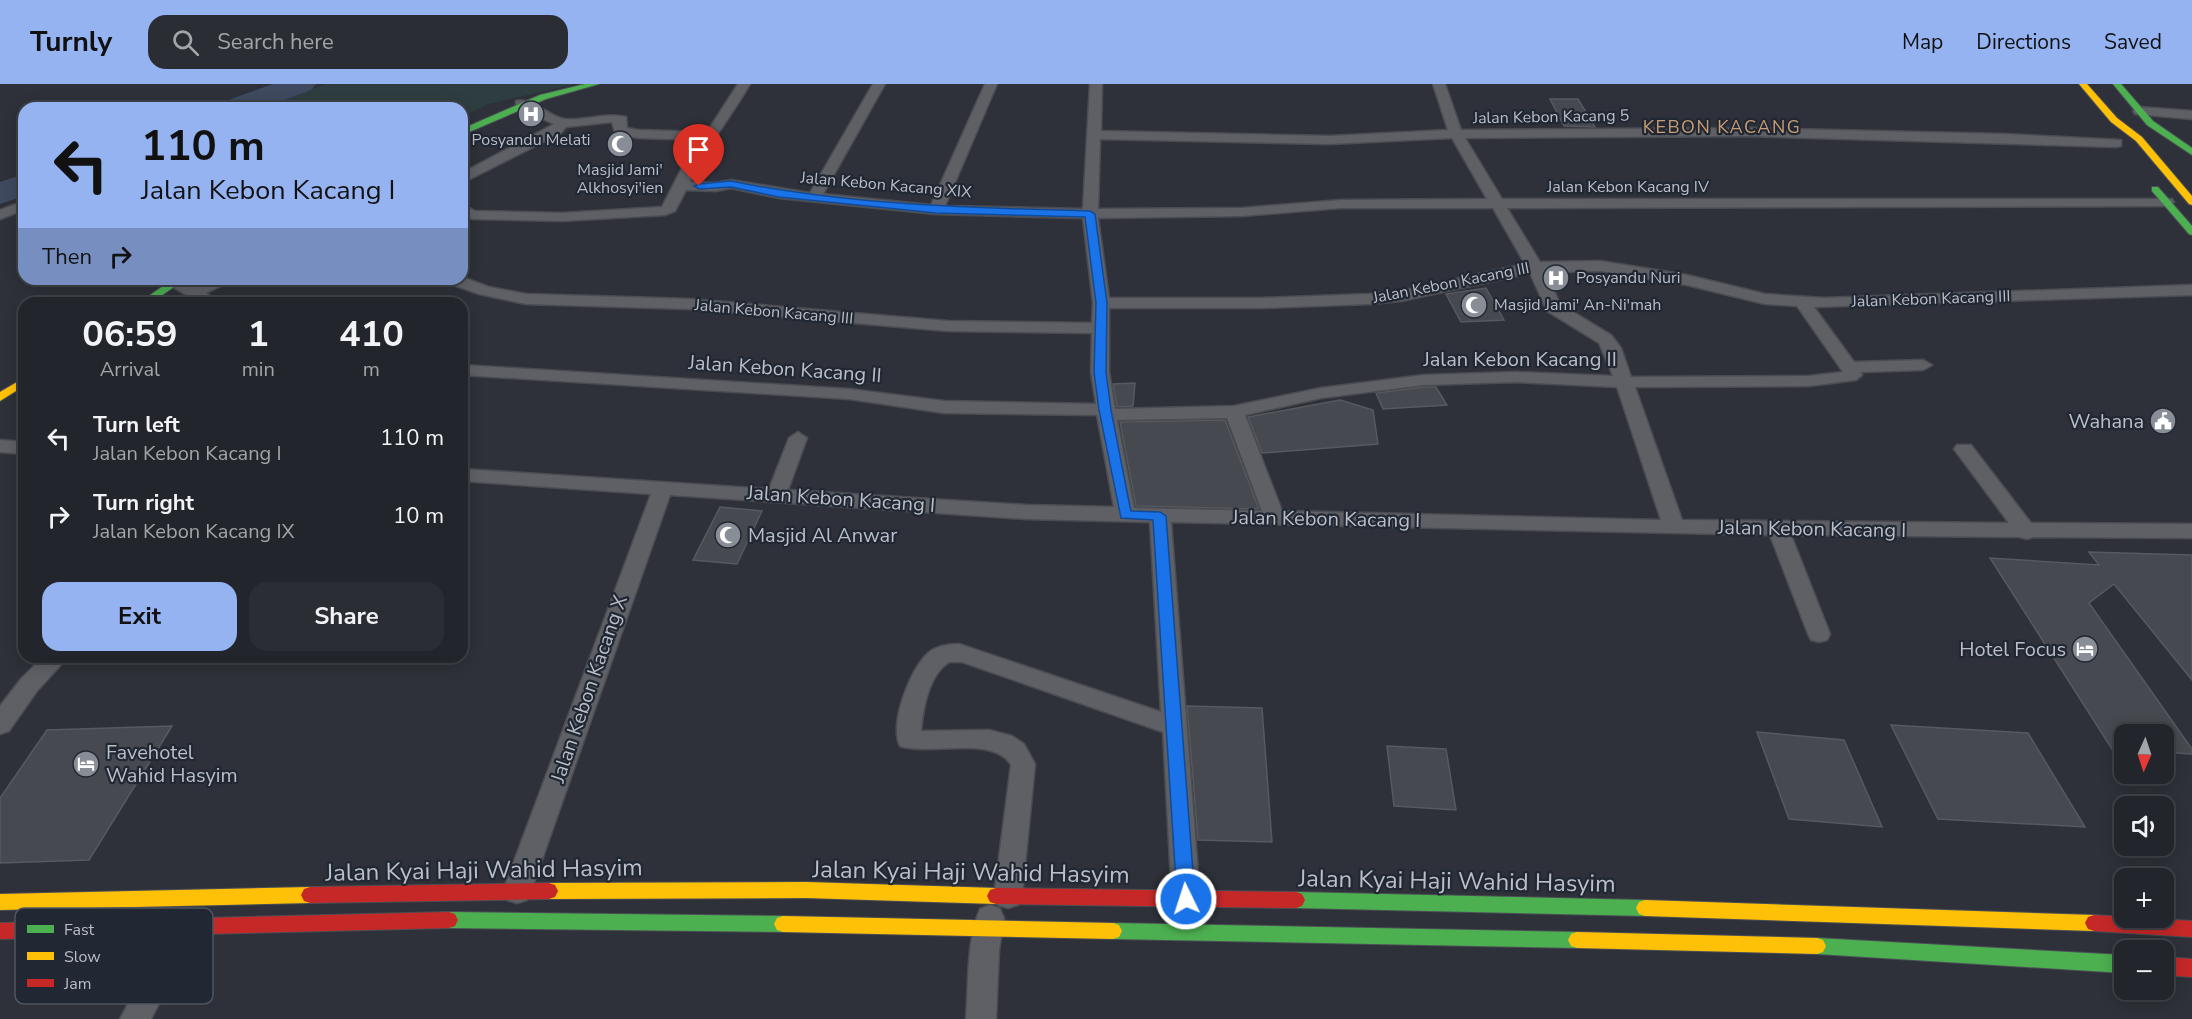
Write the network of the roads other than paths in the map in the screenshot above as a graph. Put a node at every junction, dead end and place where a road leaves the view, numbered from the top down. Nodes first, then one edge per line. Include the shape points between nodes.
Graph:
1 (744, 84) edge
2 (879, 84) edge
3 (991, 84) edge
4 (1096, 84) edge
5 (1439, 84) edge
6 (2083, 84) edge
7 (2117, 84) edge
8 (590, 85) edge
9 (521, 104) junction
10 (2140, 111) junction
11 (2192, 115) edge
12 (2114, 120) junction
13 (562, 123) junction
14 (2150, 123) junction
15 (468, 129) edge
16 (1456, 134) junction
17 (1094, 135) junction
18 (711, 136) junction
19 (2120, 147) joint
20 (2192, 152) edge
21 (2186, 166) dead end
22 (468, 176) edge
23 (2145, 177) dead end
24 (681, 186) junction
25 (814, 198) junction
26 (2167, 202) junction
27 (2192, 202) edge
28 (1498, 206) junction
29 (18, 208) edge
30 (936, 210) junction
31 (468, 212) edge
32 (1090, 214) junction
33 (0, 215) edge
34 (2192, 232) edge
35 (1535, 267) junction
36 (171, 285) edge
37 (184, 285) edge
38 (221, 285) edge
39 (468, 285) edge
40 (2192, 290) edge
41 (153, 297) edge
42 (203, 297) edge
43 (206, 297) edge
44 (1802, 302) junction
45 (1101, 303) junction
46 (1100, 328) junction
47 (1923, 365) dead end
48 (1850, 368) junction
49 (468, 370) edge
50 (1624, 382) junction
51 (18, 385) edge
52 (0, 397) edge
53 (1234, 411) junction
54 (1105, 413) junction
55 (798, 438) dead end
56 (0, 446) edge
57 (18, 448) edge
58 (1964, 449) dead end
59 (468, 475) edge
60 (663, 487) junction
61 (776, 495) junction
62 (1126, 515) junction
63 (1160, 516) junction
64 (1275, 518) junction
65 (1674, 527) junction
66 (1778, 529) junction
67 (2192, 531) edge
68 (2027, 532) junction
69 (1819, 634) dead end
70 (51, 663) edge
71 (0, 724) edge
72 (1174, 726) junction
73 (806, 890) junction
74 (517, 891) junction
75 (1001, 896) junction
76 (1186, 899) junction
77 (0, 902) edge
78 (213, 925) edge
79 (796, 925) junction
80 (2192, 929) edge
81 (988, 930) junction
82 (0, 931) edge
83 (15, 931) edge
84 (2114, 963) edge
85 (2174, 967) edge
86 (2192, 968) edge
87 (143, 1004) edge
88 (135, 1019) edge
89 (981, 1019) edge

1 - 18 street
2 - 25 street
3 - 30 street
4 - 17 street
5 - 16 street
6 - 12 main road
7 - 10 main road
8 - 9 main road
9 - 13 street
9 - 15 main road
10 - 11 street
10 - 14 main road
12 - 19 main road
12 - 27 main road via 2139,139
13 - 18 street via 616,118 621,120 620,130 636,134
13 - 22 street via 551,133
14 - 20 main road
14 - 21 main road
16 - 17 street, Jalan Kebon Kacang 5 via 1329,140
16 - 19 street, Jalan Kebon Kacang 5 via 1845,134
16 - 28 street
17 - 32 street
18 - 24 street via 695,156
23 - 26 main road
24 - 25 street, Jalan Kebon Kacang XIX via 731,184
24 - 31 street via 665,211 562,217
25 - 30 street, Jalan Kebon Kacang XIX
26 - 28 street, Jalan Kebon Kacang IV
26 - 34 main road
28 - 32 street, Jalan Kebon Kacang IV via 1341,204 1268,211
28 - 35 street
29 - 33 street
30 - 32 street, Jalan Kebon Kacang XIX
32 - 45 street
35 - 44 street, Jalan Kebon Kacang III via 1628,269 1765,299
35 - 45 street, Jalan Kebon Kacang III via 1369,299
35 - 50 street via 1553,307 1605,339 1612,348
36 - 41 main road
37 - 42 street
38 - 43 street
39 - 46 street, Jalan Kebon Kacang III via 526,299 690,304 948,326
40 - 44 street, Jalan Kebon Kacang III
44 - 48 street
45 - 46 street
46 - 54 street
47 - 48 street, Jalan Kebon Kacang II
48 - 50 street, Jalan Kebon Kacang II via 1850,376 1809,381
49 - 54 street, Jalan Kebon Kacang II via 849,394 944,407
50 - 53 street, Jalan Kebon Kacang II via 1515,377 1424,380 1321,393
50 - 65 street
51 - 52 main road
53 - 54 street, Jalan Kebon Kacang II
53 - 64 street
54 - 62 street
55 - 61 street
56 - 57 street
58 - 68 street
59 - 60 street, Jalan Kebon Kacang I
60 - 61 street, Jalan Kebon Kacang I
60 - 74 street, Jalan Kebon Kacang X
61 - 62 street, Jalan Kebon Kacang I
62 - 63 street, Jalan Kebon Kacang I
63 - 64 street, Jalan Kebon Kacang I
63 - 72 street
64 - 65 street, Jalan Kebon Kacang I
65 - 66 street, Jalan Kebon Kacang I
66 - 68 street, Jalan Kebon Kacang I
66 - 69 street
67 - 68 street, Jalan Kebon Kacang I
70 - 71 street
72 - 75 street via 963,652 943,654 934,660 916,697 909,739 922,743 956,739 995,741 1020,753 1023,764
72 - 76 street
73 - 74 main road, Jalan Kyai Haji Wahid Hasyim
73 - 75 main road, Jalan Kyai Haji Wahid Hasyim
73 - 79 main road
74 - 77 main road, Jalan Kyai Haji Wahid Hasyim
75 - 76 main road, Jalan Kyai Haji Wahid Hasyim
75 - 81 street
76 - 80 main road, Jalan Kyai Haji Wahid Hasyim via 1450,902
78 - 79 main road via 502,920
79 - 81 main road
81 - 84 main road via 1757,944
81 - 89 street
82 - 83 main road
85 - 86 main road
87 - 88 street

